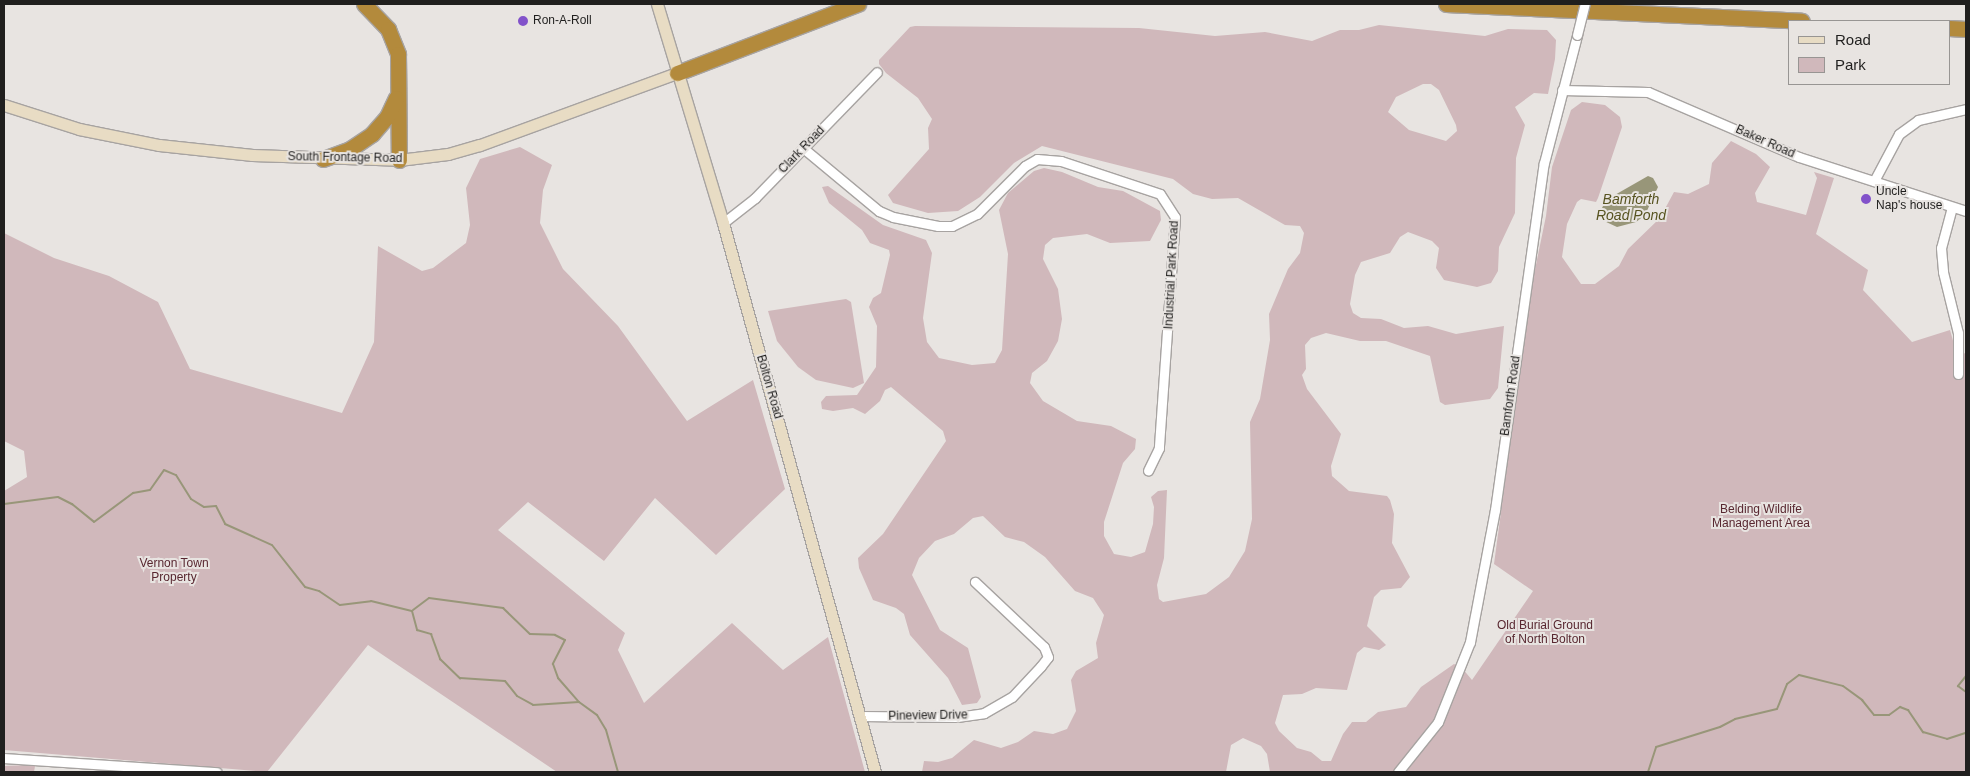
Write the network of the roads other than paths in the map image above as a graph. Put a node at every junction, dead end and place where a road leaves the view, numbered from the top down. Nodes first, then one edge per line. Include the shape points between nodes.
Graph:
1 (364, 4) edge
2 (657, 4) edge
3 (858, 4) edge
4 (1446, 4) edge
5 (1585, 4) edge
6 (1788, 20) edge
7 (1950, 28) edge
8 (1966, 29) edge
9 (877, 72) dead end
10 (677, 73) junction
11 (1562, 90) junction
12 (398, 94) junction
13 (4, 105) edge
14 (1966, 109) edge
15 (804, 148) junction
16 (323, 159) junction
17 (399, 160) junction
18 (1874, 181) junction
19 (1952, 207) junction
20 (1966, 211) edge
21 (723, 223) junction
22 (1958, 374) dead end
23 (1148, 470) dead end
24 (975, 582) dead end
25 (860, 716) junction
26 (4, 758) edge
27 (217, 772) edge
28 (875, 772) edge
29 (1398, 772) edge

1 - 12 highway via 383,23 394,41 399,62
2 - 10 main road, Bolton Road
3 - 10 highway
4 - 6 highway
5 - 11 street, Bamforth Road, bridge
7 - 8 highway
9 - 15 street, Clark Road
10 - 17 main road, South Frontage Road via 480,145 448,154
10 - 21 main road, Bolton Road
11 - 18 street, Baker Road via 1648,92 1799,157
11 - 29 street, Bamforth Road via 1544,164 1495,510 1470,642 1438,722
12 - 16 highway via 387,117 372,134 350,149
12 - 17 highway
13 - 16 main road, South Frontage Road via 65,125 147,144
14 - 18 street via 1918,120 1899,134
15 - 21 street, Clark Road via 743,210
15 - 23 street, Industrial Park Road via 879,211 938,226 952,226 972,218 1025,166 1037,159 1061,160 1160,194 1175,217 1159,448
16 - 17 main road, South Frontage Road
18 - 19 street, Baker Road
19 - 20 street, Baker Road
19 - 22 street via 1942,248 1943,272 1958,333
21 - 25 main road, Bolton Road
24 - 25 street, Pineview Drive via 1044,647 1048,657 1041,666 1012,697 984,714 957,717
25 - 28 main road, Bolton Road
26 - 27 street

